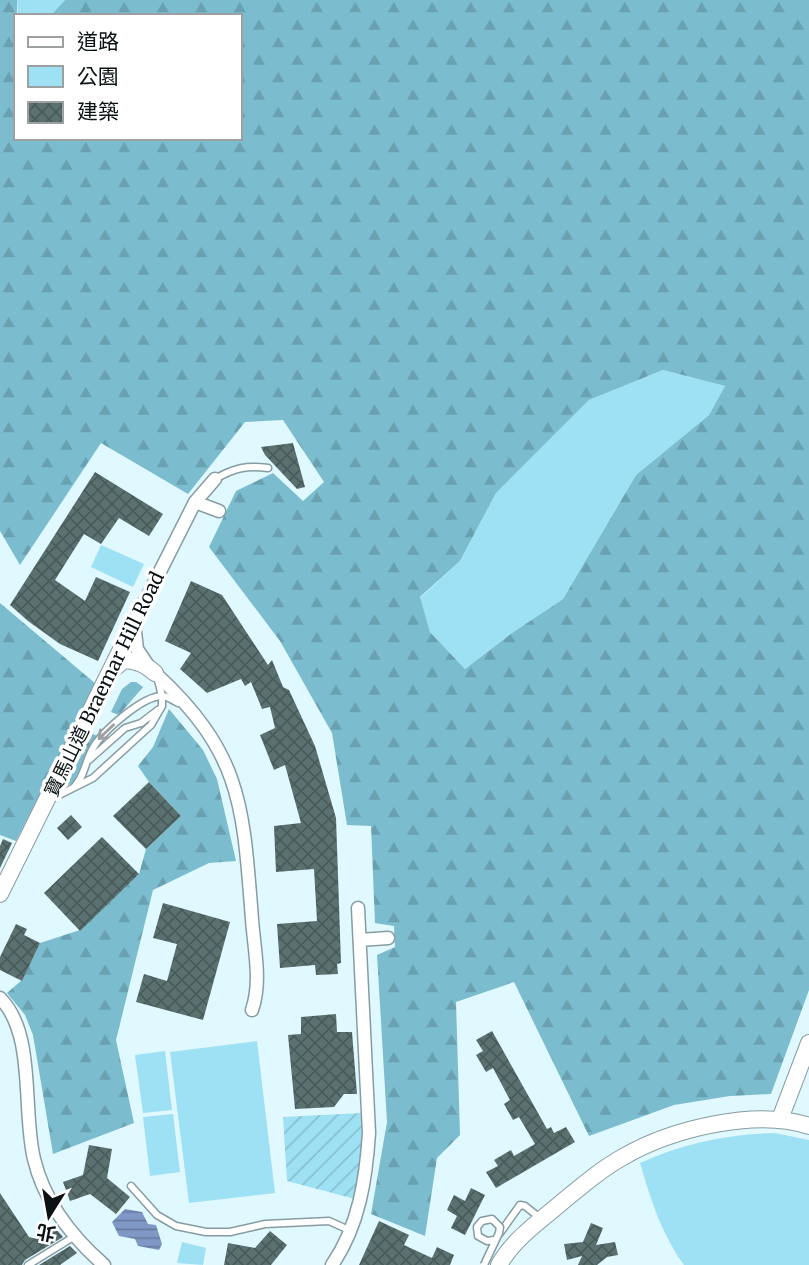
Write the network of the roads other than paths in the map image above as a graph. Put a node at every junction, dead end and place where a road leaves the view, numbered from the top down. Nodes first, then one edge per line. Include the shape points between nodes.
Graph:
1 (268, 468) dead end
2 (215, 479) joint
3 (195, 502) junction
4 (219, 511) dead end
5 (134, 623) junction
6 (152, 670) junction
7 (108, 674) junction
8 (162, 696) junction
9 (162, 706) junction
10 (192, 710) junction
11 (87, 762) junction
12 (72, 789) junction
13 (46, 802) junction
14 (0, 894) edge
15 (358, 908) dead end
16 (388, 938) dead end
17 (360, 940) junction
18 (0, 998) edge
19 (252, 1010) dead end
20 (809, 1043) edge
21 (780, 1119) junction
22 (809, 1126) edge
23 (131, 1186) dead end
24 (541, 1219) junction
25 (351, 1230) junction
26 (75, 1236) junction
27 (28, 1265) edge
28 (104, 1265) edge
29 (332, 1265) edge
30 (484, 1265) edge
31 (499, 1265) edge

1 - 2 lane via 237,468
2 - 3 street, 寶馬山道 Braemar Hill Road
3 - 4 street
3 - 5 street, 寶馬山道 Braemar Hill Road
5 - 6 street via 136,649
5 - 7 street, 寶馬山道 Braemar Hill Road
6 - 7 street via 124,660
6 - 8 lane
6 - 10 street
7 - 13 street, 寶馬山道 Braemar Hill Road
8 - 9 lane
8 - 10 lane
8 -> 11 lane via 144,702 119,720 98,739
9 - 11 lane via 153,716 125,728
9 - 12 lane via 135,740 93,778
10 - 19 street via 225,761 243,817 257,983
11 - 12 lane
12 - 13 lane
13 - 14 street, 寶馬山道 Braemar Hill Road
15 - 17 street
16 - 17 street
17 - 25 street via 369,1133 363,1189
18 - 26 street via 22,1037 34,1159 58,1213
20 - 21 street
21 - 22 street
21 - 24 street via 701,1128 642,1148 606,1168
23 - 25 lane via 157,1215 176,1226 206,1232 329,1221
24 - 30 lane, bridge via 520,1205 494,1240 486,1241 478,1236 482,1220 492,1219 500,1227 499,1233
24 - 31 street
25 - 29 street
26 - 27 lane
26 - 28 street

